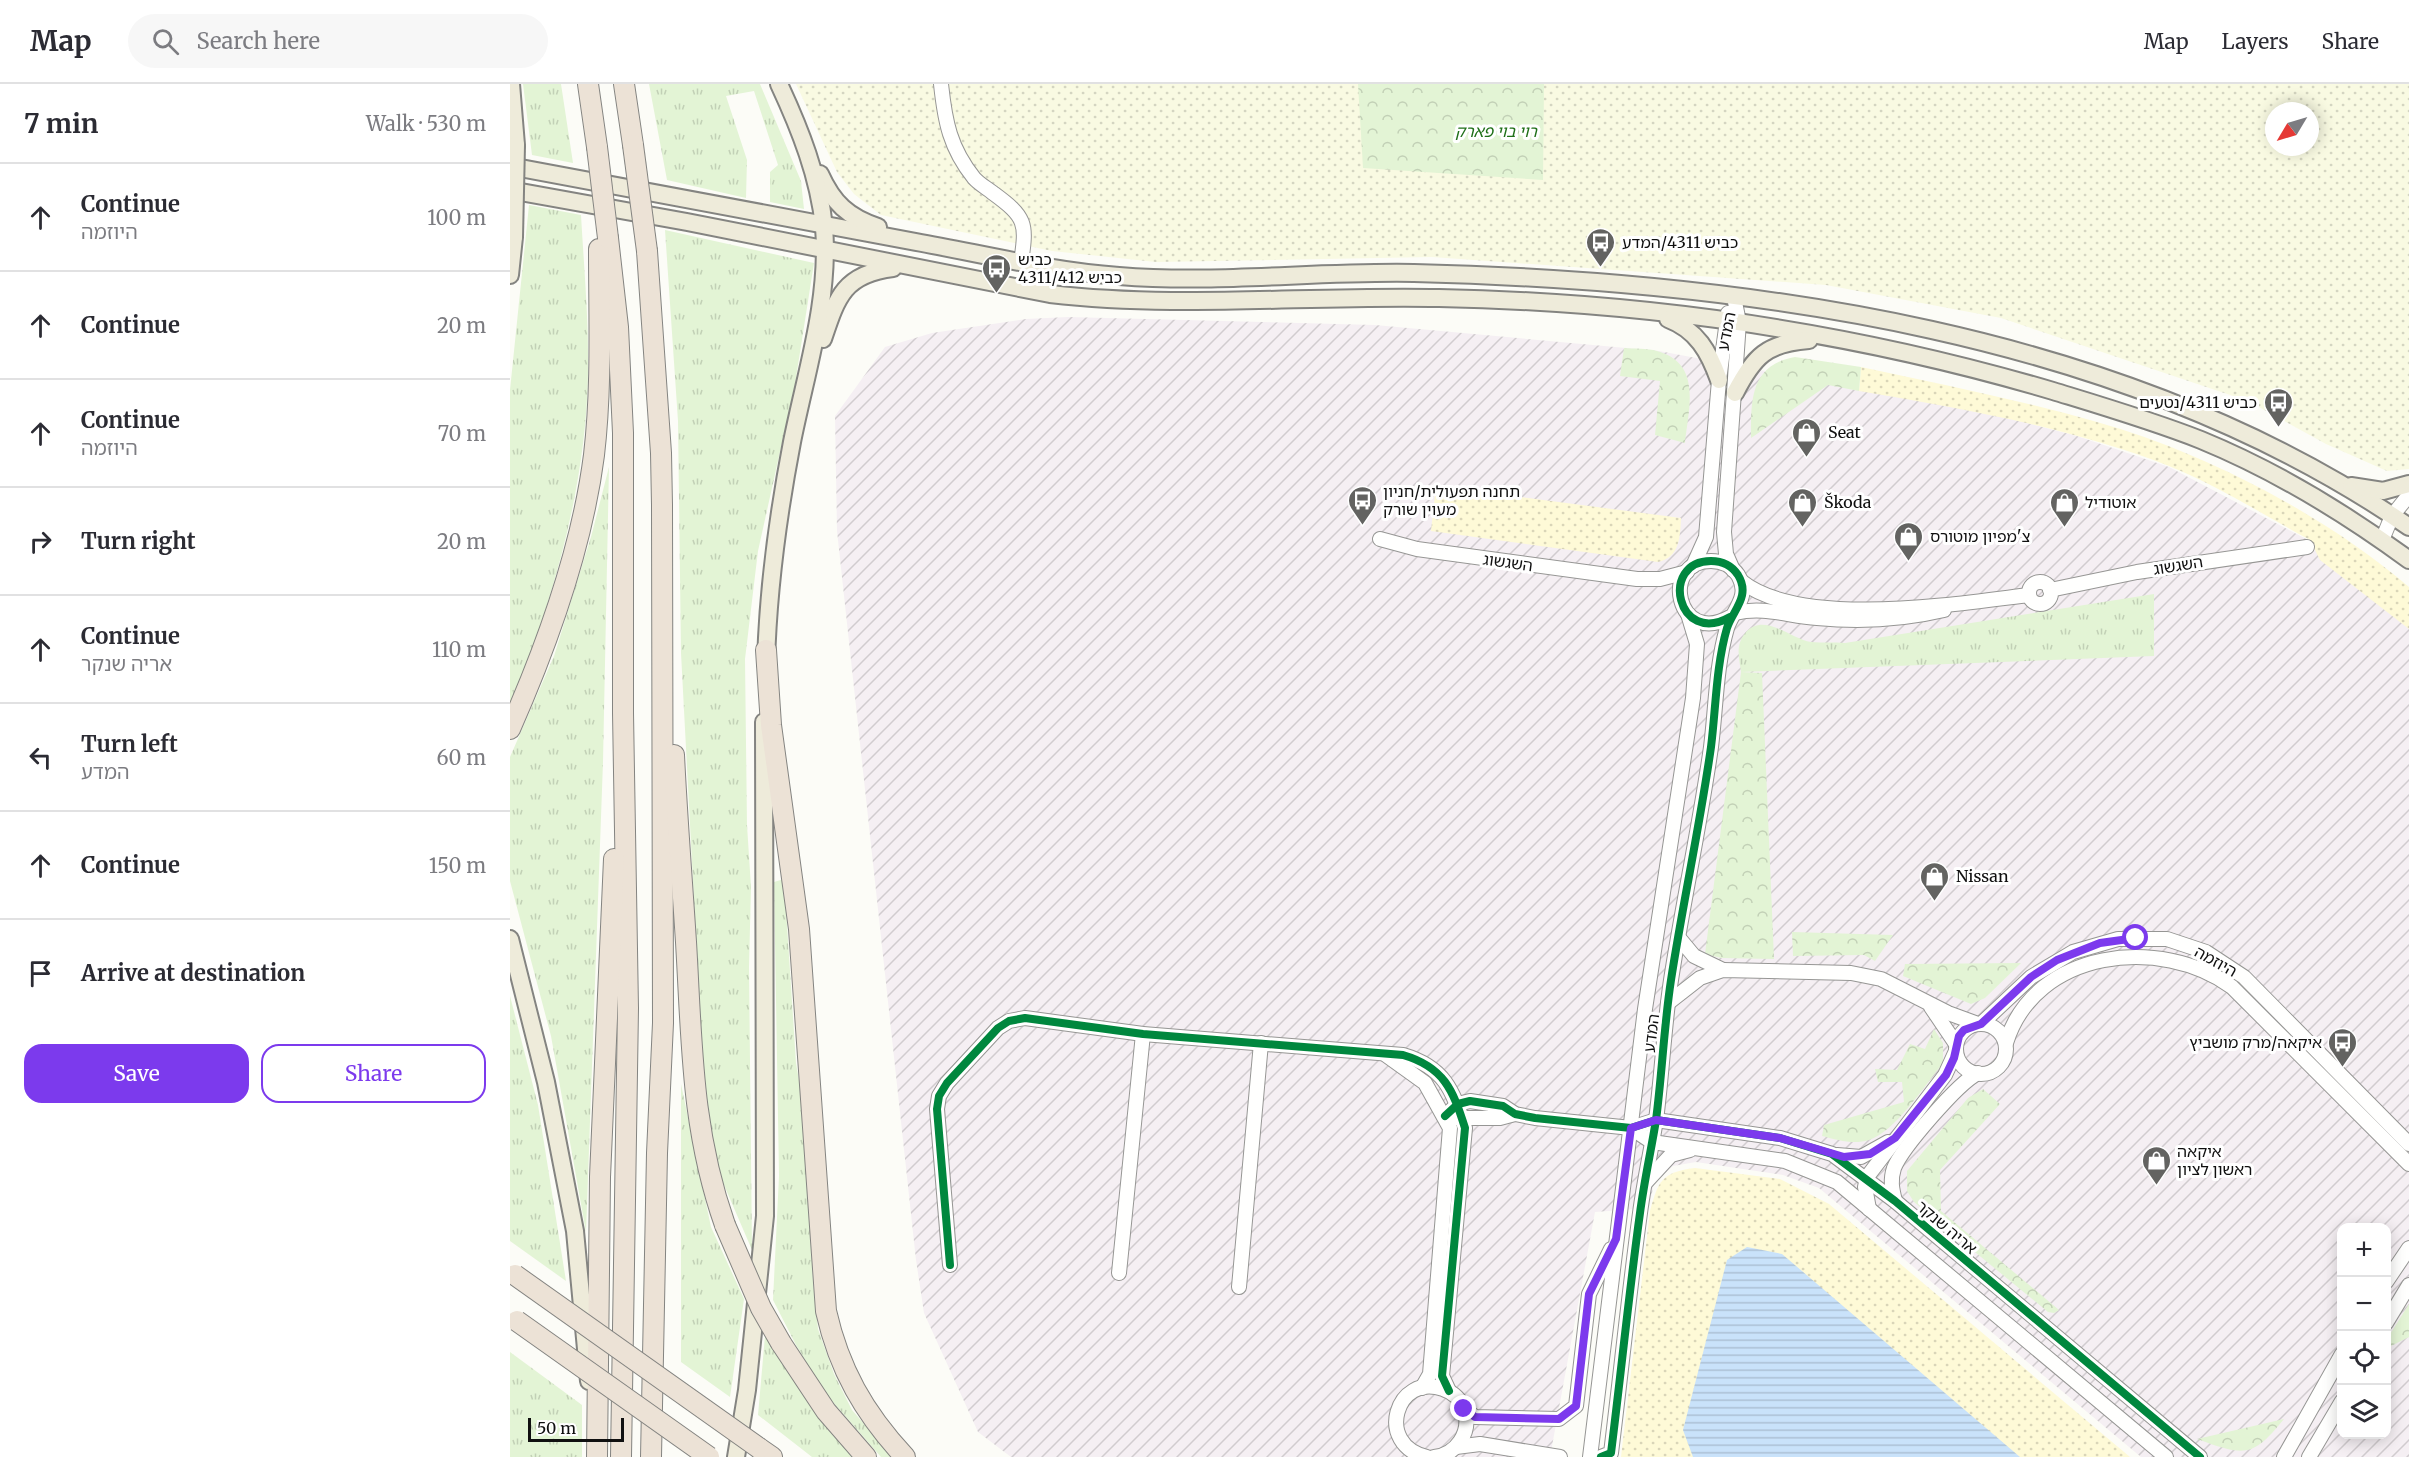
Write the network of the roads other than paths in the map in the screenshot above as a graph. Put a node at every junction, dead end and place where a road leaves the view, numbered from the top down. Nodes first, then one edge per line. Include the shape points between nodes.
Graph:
1 (511, 84) edge
2 (588, 84) edge
3 (624, 84) edge
4 (779, 84) edge
5 (941, 84) edge
6 (803, 140) junction
7 (510, 166) edge
8 (510, 190) edge
9 (824, 226) junction
10 (603, 237) junction
11 (918, 242) junction
12 (824, 250) junction
13 (1021, 262) junction
14 (912, 266) junction
15 (510, 275) edge
16 (1734, 297) junction
17 (1651, 312) junction
18 (1732, 322) junction
19 (1833, 338) junction
20 (1719, 380) junction
21 (1735, 393) junction
22 (801, 399) junction
23 (2409, 484) edge
24 (2346, 486) junction
25 (2409, 495) edge
26 (662, 505) junction
27 (2404, 521) edge
28 (1380, 539) dead end
29 (2382, 540) junction
30 (2307, 547) dead end
31 (2409, 560) edge
32 (1690, 569) junction
33 (1737, 575) junction
34 (1637, 579) junction
35 (1681, 600) junction
36 (1984, 600) junction
37 (1688, 614) junction
38 (1733, 615) junction
39 (766, 650) junction
40 (623, 712) junction
41 (510, 729) edge
42 (1679, 938) junction
43 (510, 939) edge
44 (1723, 970) junction
45 (1928, 1002) junction
46 (1668, 1003) junction
47 (1979, 1024) junction
48 (1143, 1034) junction
49 (1261, 1043) junction
50 (2006, 1043) junction
51 (1956, 1048) junction
52 (1382, 1053) junction
53 (1978, 1074) junction
54 (1658, 1094) junction
55 (1458, 1104) junction
56 (1515, 1114) junction
57 (1444, 1116) junction
58 (1462, 1119) junction
59 (1656, 1120) junction
60 (1697, 1126) junction
61 (1631, 1128) junction
62 (1895, 1138) junction
63 (1652, 1142) junction
64 (2409, 1144) edge
65 (1700, 1149) junction
66 (1832, 1154) junction
67 (2409, 1164) edge
68 (1867, 1177) junction
69 (1645, 1184) junction
70 (1895, 1201) junction
71 (1869, 1209) junction
72 (1616, 1239) junction
73 (2409, 1248) edge
74 (950, 1265) dead end
75 (512, 1273) edge
76 (1119, 1273) dead end
77 (2389, 1277) edge
78 (2409, 1285) edge
79 (1239, 1287) dead end
80 (2391, 1315) edge
81 (514, 1319) edge
82 (2337, 1363) edge
83 (1422, 1388) junction
84 (1449, 1391) junction
85 (1464, 1409) junction
86 (2337, 1409) edge
87 (1456, 1447) junction
88 (766, 1452) edge
89 (1410, 1453) edge
90 (1606, 1455) edge
91 (2285, 1455) edge
92 (596, 1457) edge
93 (621, 1457) edge
94 (651, 1457) edge
95 (709, 1457) edge
96 (736, 1457) edge
97 (866, 1457) edge
98 (905, 1457) edge
99 (1427, 1457) edge
100 (1434, 1457) edge
101 (1440, 1457) edge
102 (1560, 1457) edge
103 (1590, 1457) edge
104 (2166, 1457) edge
105 (2200, 1457) edge
106 (2309, 1457) edge

1 - 15 main road, bridge via 516,145
2 - 10 highway, bridge via 598,155
3 - 26 highway, bridge via 647,251
4 - 6 main road
5 - 13 street via 945,121 956,152 976,181 1013,207 1026,231
6 - 9 main road
6 - 11 main road via 829,193 842,209 857,220
7 - 9 main road
8 - 12 main road
9 - 11 main road
9 - 12 main road
10 - 40 highway via 618,327 623,433
10 - 41 highway via 599,388 589,484 566,579
11 - 13 main road
12 - 14 main road
12 - 22 main road via 817,325
13 - 16 main road via 1090,274 1161,279 1395,273 1562,278
14 - 17 main road via 1050,294 1110,300 1186,303 1436,297
14 - 22 main road via 874,270 847,286 835,303
16 - 18 street, המדע
16 - 24 main road via 1909,326 2124,384 2231,426
17 - 18 main road
17 - 20 main road via 1696,336
18 - 19 main road
18 - 20 street, המדע
18 - 21 street, המדע
19 - 21 main road via 1793,341 1765,351 1746,371
19 - 29 main road via 1995,374 2175,430 2253,465
20 - 32 street, המדע via 1706,537
21 - 33 street, המדע via 1724,532 1726,554
22 - 39 main road via 775,545
23 - 24 main road via 2383,491
24 - 27 main road
25 - 27 street
26 - 94 highway via 663,1023
26 - 97 highway, bridge via 693,1081 701,1140 725,1225 761,1308 826,1411
27 - 29 street
28 - 34 street, השגשוג via 1417,549
29 - 31 main road
30 - 36 street, השגשוג via 2137,572 2050,590 2049,599 2043,603 2036,603 2029,595
32 - 33 street via 1701,562 1718,561
32 - 34 street, השגשוג via 1660,579
32 - 35 street via 1680,588
33 - 36 street via 1764,596 1811,606 1853,608
33 - 38 street via 1742,597
34 - 35 street, השגשוג via 1663,587
35 - 37 street
36 - 38 street via 1928,614 1873,621 1809,618 1765,609
37 - 38 street via 1704,623 1722,622
37 - 61 street, המדע via 1697,644 1693,698 1645,1009
38 - 42 street, המדע via 1720,660 1705,791
39 - 96 main road via 765,1216
39 - 98 highway via 771,725 799,929 826,1311 837,1352 855,1394
40 - 92 highway via 600,1177
40 - 93 highway via 628,1008
42 - 44 street via 1694,956
42 - 46 street, המדע
43 - 92 main road via 546,1082 575,1231
44 - 45 street via 1869,975
44 - 46 street via 1700,978
45 - 47 street
45 - 51 street
46 - 54 street, המדע
47 - 50 street via 1993,1027
47 - 51 street via 1964,1030
47 - 64 street, היוזמה via 2031,977 2073,952 2118,939 2167,939 2206,952 2244,977
48 - 49 street
48 - 74 street via 1025,1018 1010,1021 998,1028 947,1083 937,1109
48 - 76 street
49 - 52 street
49 - 79 street
50 - 53 street via 2006,1055 1998,1067
50 - 67 street, היוזמה via 2026,1006 2072,970 2100,960 2132,956 2176,960 2202,969 2232,987
51 - 53 street via 1961,1065
51 - 62 street via 1946,1075
52 - 55 street via 1418,1059 1438,1072
52 - 57 street via 1425,1083
53 - 70 street via 1961,1085 1899,1158 1892,1179
54 - 59 street, המדע
54 - 60 street via 1670,1113
55 - 56 street via 1470,1101 1503,1106
55 - 57 street
55 - 58 street
56 - 58 street via 1500,1119
56 - 61 street
57 - 58 street
57 - 83 street via 1450,1128 1431,1363
58 - 84 street via 1466,1128 1442,1376
59 - 60 street, אריה שנקר
59 - 61 street, אריה שנקר
59 - 63 street, המדע
60 - 66 street, אריה שנקר via 1780,1138
61 - 63 street
61 - 72 street, המדע
62 - 66 street via 1862,1157
62 - 68 street
63 - 65 street
63 - 69 street, המדע
65 - 69 street via 1671,1155
65 - 71 street via 1803,1167 1837,1182
66 - 68 street, אריה שנקר
68 - 70 street, אריה שנקר
68 - 71 street
69 - 90 street, המדע
70 - 105 street, אריה שנקר
71 - 104 street
72 - 85 street via 1589,1294 1576,1406 1559,1419 1475,1417
72 - 103 street, המדע
73 - 77 street
75 - 88 highway, bridge
78 - 80 street
81 - 95 highway, bridge
82 - 91 street
83 - 84 street
83 - 89 street via 1404,1397 1395,1418 1396,1430
84 - 85 street
85 - 87 street via 1465,1433
86 - 106 street
87 - 101 street
87 - 102 street via 1480,1444
89 - 99 street
100 - 101 street

